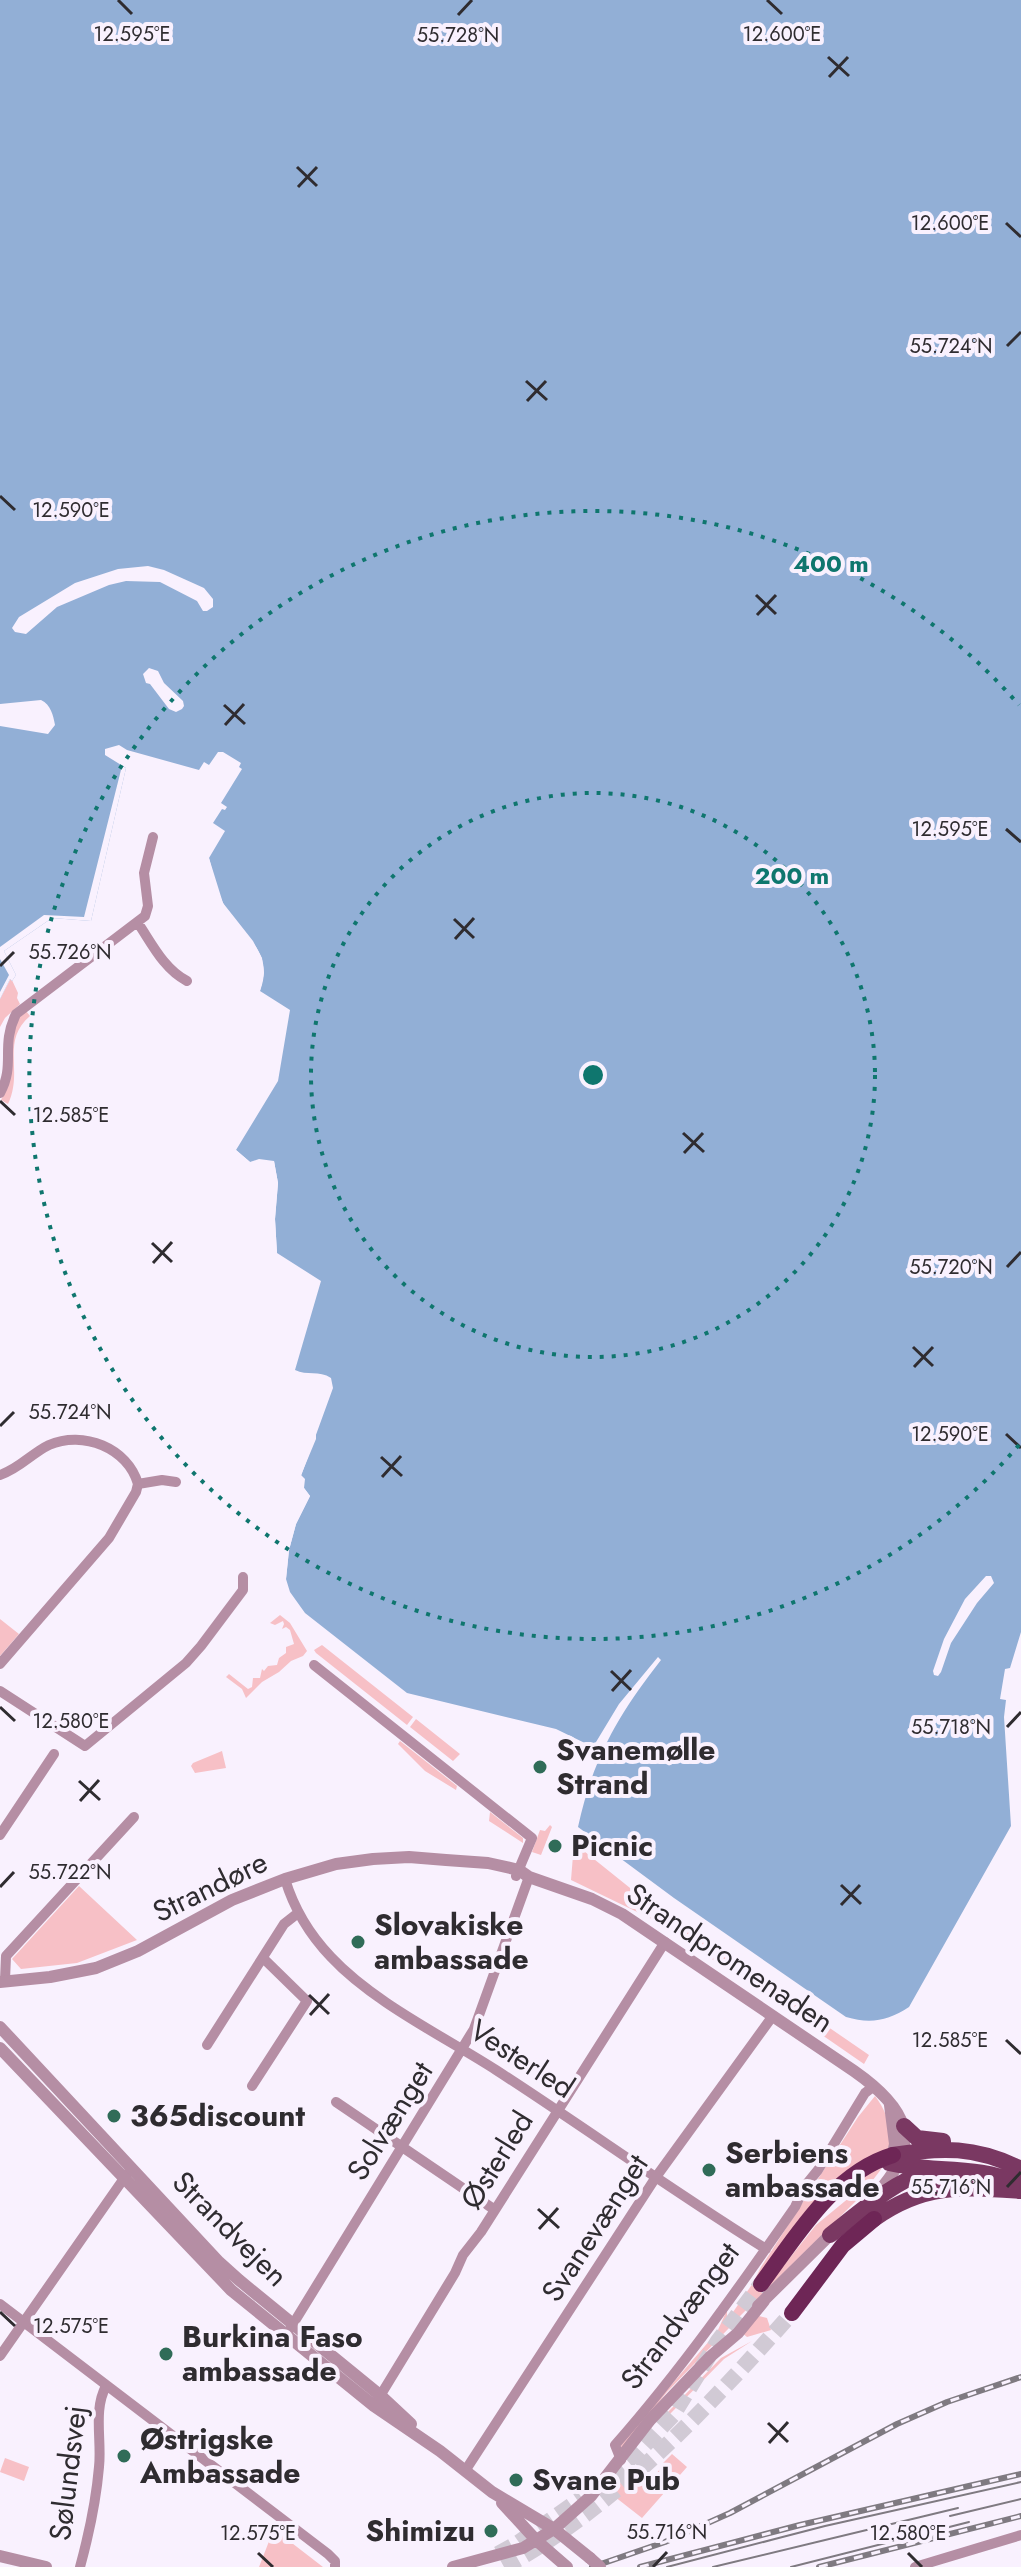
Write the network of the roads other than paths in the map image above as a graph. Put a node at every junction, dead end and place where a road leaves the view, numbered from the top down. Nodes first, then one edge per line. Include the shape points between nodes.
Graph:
1 (153, 837) dead end
2 (138, 923) junction
3 (187, 981) dead end
4 (0, 1093) edge
5 (0, 1475) edge
6 (176, 1482) dead end
7 (138, 1484) junction
8 (243, 1577) dead end
9 (0, 1664) edge
10 (314, 1665) dead end
11 (0, 1691) edge
12 (54, 1754) dead end
13 (134, 1817) dead end
14 (0, 1835) edge
15 (522, 1874) junction
16 (285, 1879) junction
17 (298, 1913) junction
18 (665, 1942) junction
19 (263, 1958) junction
20 (3, 1981) edge
21 (772, 2017) junction
22 (0, 2027) edge
23 (207, 2045) dead end
24 (0, 2048) edge
25 (463, 2049) junction
26 (252, 2086) dead end
27 (874, 2086) junction
28 (336, 2102) dead end
29 (889, 2102) junction
30 (557, 2109) junction
31 (904, 2126) junction
32 (401, 2147) junction
33 (971, 2150) junction
34 (895, 2159) junction
35 (936, 2168) junction
36 (1021, 2169) edge
37 (128, 2172) junction
38 (988, 2172) junction
39 (656, 2177) junction
40 (1021, 2188) edge
41 (495, 2210) junction
42 (874, 2219) joint
43 (830, 2235) junction
44 (766, 2249) junction
45 (761, 2284) tunnel mouth
46 (0, 2304) edge
47 (792, 2313) tunnel mouth
48 (23, 2322) junction
49 (290, 2330) junction
50 (0, 2356) edge
51 (106, 2386) junction
52 (378, 2401) junction
53 (621, 2460) junction
54 (465, 2471) junction
55 (492, 2492) junction
56 (554, 2529) junction
57 (1021, 2535) edge
58 (537, 2541) junction
59 (0, 2556) edge
60 (564, 2565) edge
61 (46, 2567) edge
62 (80, 2567) edge
63 (335, 2567) edge
64 (453, 2567) edge
65 (600, 2567) edge
66 (915, 2567) edge

1 - 2 street via 144,873 148,906
2 - 3 street via 159,955
2 - 4 street via 9,1022 2,1042 6,1076
5 - 7 street via 53,1443 80,1440 120,1456
6 - 7 street
7 - 9 street via 109,1538
8 - 11 street via 243,1590 186,1663 85,1746
10 - 15 street via 532,1838
12 - 14 street
13 - 20 street via 6,1956
15 - 16 street, Strandøre via 409,1857 336,1864
15 - 18 street, Strandpromenaden via 592,1899
15 - 25 street, Solvænget via 478,2018
16 - 17 street, Vesterled
16 - 20 street, Strandøre via 232,1900 116,1961 75,1974
17 - 19 street via 284,1924
17 - 25 street, Vesterled via 350,1976
18 - 21 street, Strandpromenaden
18 - 30 street, Østerled
19 - 23 street
19 - 26 street via 307,2001
21 - 27 street, Strandpromenaden
21 - 39 street, Svanevænget
22 - 37 street, Strandvejen
24 - 37 street, Strandvejen
25 - 30 street, Vesterled
25 - 32 street, Solvænget
27 - 29 street, Strandpromenaden
27 - 44 street, Strandvænget
28 - 32 street
29 - 31 street, Strandpromenaden
29 - 34 street
30 - 39 street, Vesterled
30 - 41 street, Østerled
31 - 33 main road via 917,2138
31 - 34 street
32 - 41 street
32 - 49 street, Solvænget
33 - 34 main road via 926,2150
33 - 38 main road
34 - 35 main road
34 - 43 street, Strandvænget via 887,2183
34 - 45 highway via 870,2165 832,2194
35 - 38 main road
35 - 43 main road via 898,2184
36 - 38 main road
37 - 48 street
37 - 49 street, Strandvejen via 211,2272
38 - 40 main road
38 - 42 main road via 961,2187 910,2197
39 - 44 street, Vesterled
39 - 54 street, Svanevænget
41 - 52 street, Østerled
42 - 47 highway via 843,2245
43 - 53 street, Strandvænget via 734,2325
44 - 53 street, Strandvænget via 666,2386 615,2445
46 - 48 street
48 - 50 street
48 - 51 street
49 - 52 street, Strandvejen
51 - 62 street, Sølundsvej via 100,2402 93,2522
51 - 63 street via 328,2554
52 - 54 street, Strandvejen
53 - 56 street, Strandvænget
54 - 55 street, Strandvejen
55 - 56 street, Strandvejen
55 - 58 street, Strandvejen
56 - 58 street, Strandvænget
56 - 65 street, Strandvejen, bridge
57 - 66 street
58 - 60 street, Strandvejen
58 - 64 street, Strandvænget
59 - 61 street

